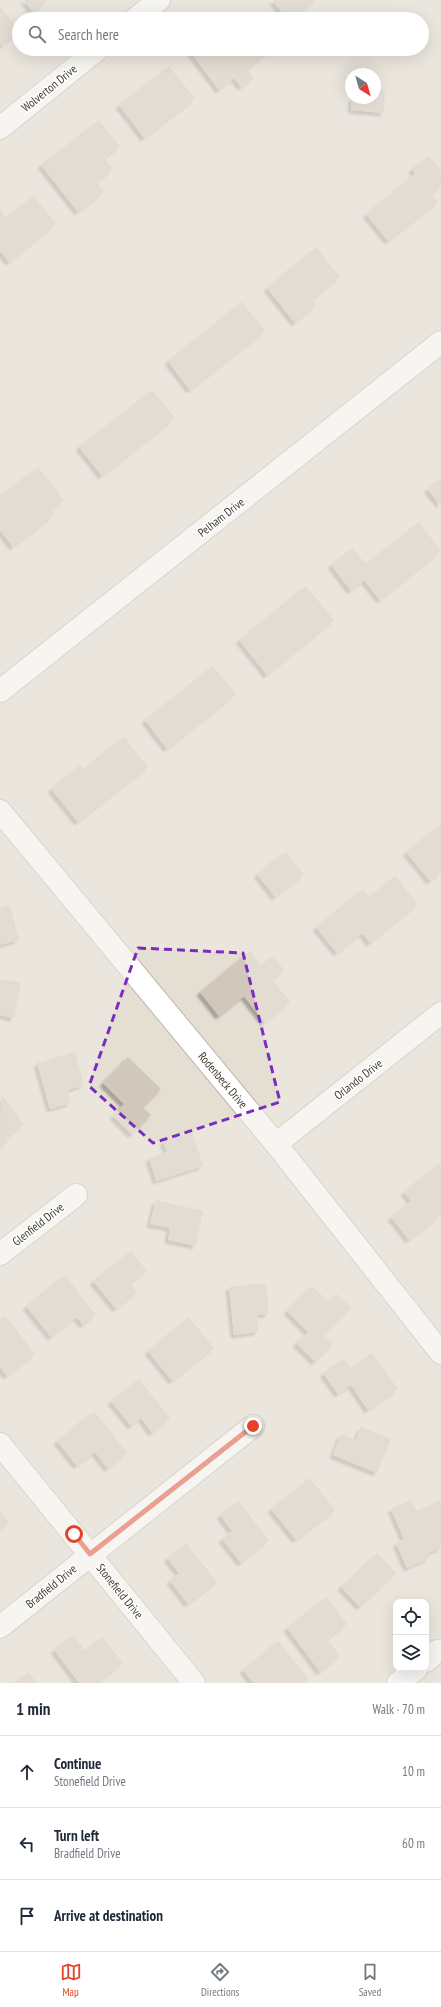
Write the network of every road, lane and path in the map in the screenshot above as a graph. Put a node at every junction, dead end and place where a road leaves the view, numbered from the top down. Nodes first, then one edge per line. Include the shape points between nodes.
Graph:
1 (159, 0) edge
2 (144, 12) edge
3 (89, 56) edge
4 (0, 128) edge
5 (441, 342) edge
6 (0, 691) edge
7 (0, 811) edge
8 (441, 1013) edge
9 (276, 1144) junction
10 (76, 1194) dead end
11 (0, 1254) edge
12 (441, 1353) edge
13 (253, 1426) dead end
14 (0, 1444) edge
15 (90, 1554) junction
16 (0, 1626) edge
17 (413, 1671) edge
18 (194, 1683) edge
19 (398, 1683) edge

1 - 2 street
3 - 4 street, Wolverton Drive
5 - 6 street, Pelham Drive
7 - 9 street, Rodenbeck Drive
8 - 9 street, Orlando Drive
9 - 12 street, Rodenbeck Drive
10 - 11 street, Glenfield Drive
13 - 15 street, Bradfield Drive
14 - 15 street, Stonefield Drive
15 - 16 street, Bradfield Drive
15 - 18 street, Stonefield Drive
17 - 19 street

